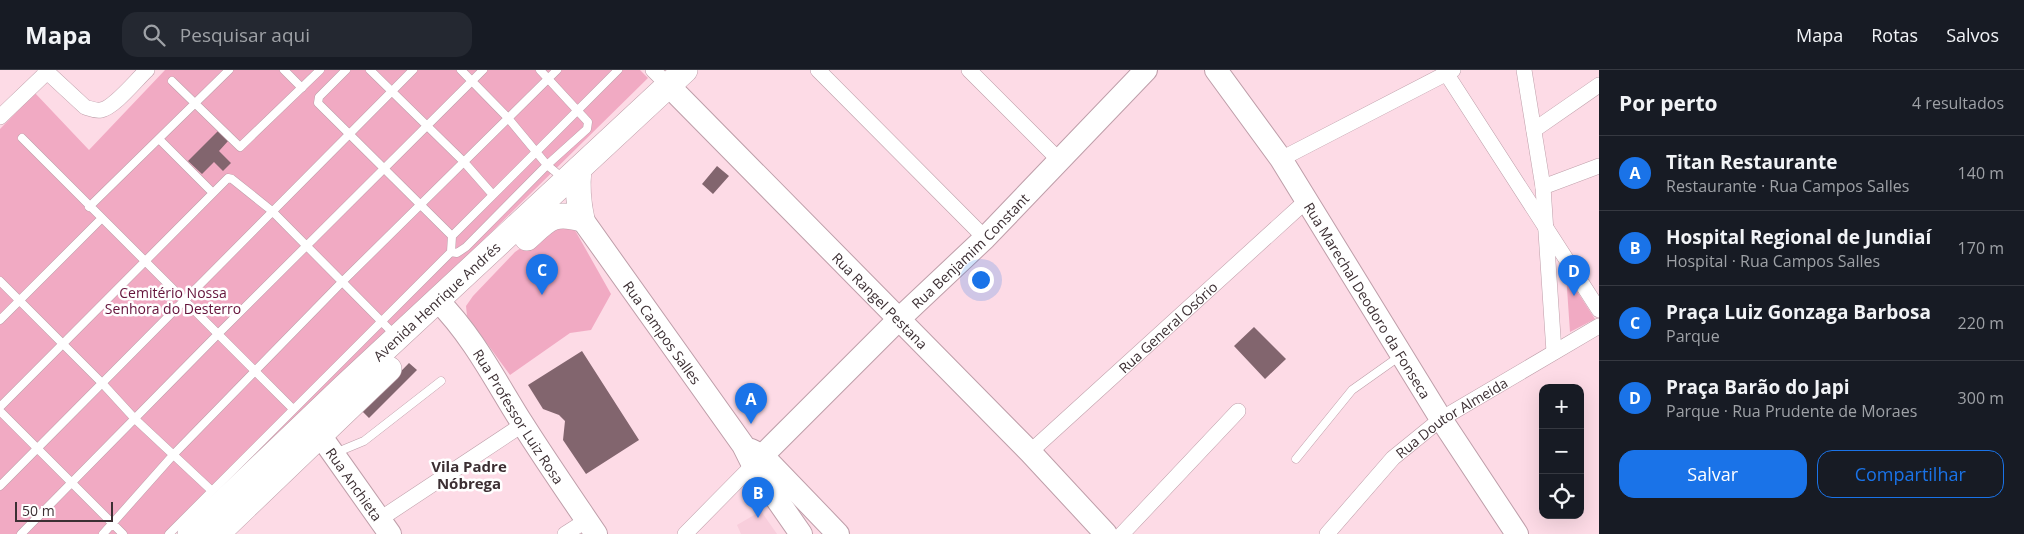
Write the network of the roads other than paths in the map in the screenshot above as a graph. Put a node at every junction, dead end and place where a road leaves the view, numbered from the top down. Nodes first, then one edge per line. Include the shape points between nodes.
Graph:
1 (147, 70) edge
2 (229, 70) edge
3 (284, 70) edge
4 (320, 70) edge
5 (346, 70) edge
6 (370, 70) edge
7 (413, 70) edge
8 (460, 70) edge
9 (483, 70) edge
10 (540, 70) edge
11 (558, 70) edge
12 (618, 70) edge
13 (818, 70) edge
14 (969, 70) edge
15 (1146, 70) edge
16 (1216, 70) edge
17 (1524, 70) edge
18 (46, 71) edge
19 (1448, 71) edge
20 (669, 75) edge
21 (549, 78) junction
22 (172, 81) dead end
23 (472, 81) junction
24 (1599, 85) edge
25 (302, 88) junction
26 (392, 91) junction
27 (195, 104) junction
28 (578, 110) junction
29 (0, 116) edge
30 (508, 118) junction
31 (427, 126) junction
32 (1534, 130) junction
33 (349, 134) junction
34 (22, 138) dead end
35 (159, 139) junction
36 (536, 152) junction
37 (1281, 159) junction
38 (1060, 161) junction
39 (464, 162) junction
40 (547, 164) junction
41 (1599, 166) edge
42 (384, 170) junction
43 (573, 175) junction
44 (1543, 187) junction
45 (213, 193) junction
46 (493, 195) junction
47 (1306, 202) junction
48 (420, 205) junction
49 (89, 207) junction
50 (272, 211) junction
51 (101, 219) junction
52 (582, 219) junction
53 (1547, 230) junction
54 (452, 236) junction
55 (984, 238) junction
56 (307, 246) junction
57 (451, 252) junction
58 (145, 262) junction
59 (0, 281) edge
60 (342, 282) junction
61 (19, 300) junction
62 (184, 300) junction
63 (443, 306) junction
64 (1599, 310) edge
65 (900, 319) junction
66 (0, 320) edge
67 (382, 323) junction
68 (1599, 326) edge
69 (391, 331) dead end
70 (218, 334) junction
71 (63, 344) junction
72 (1554, 352) junction
73 (1402, 356) junction
74 (255, 371) junction
75 (441, 381) dead end
76 (102, 383) junction
77 (344, 387) junction
78 (0, 409) edge
79 (293, 409) junction
80 (1238, 411) dead end
81 (135, 419) junction
82 (1441, 419) junction
83 (522, 425) junction
84 (326, 444) junction
85 (38, 448) junction
86 (1030, 452) junction
87 (174, 454) junction
88 (1296, 459) dead end
89 (758, 461) junction
90 (71, 483) junction
91 (0, 486) edge
92 (211, 490) junction
93 (112, 524) junction
94 (385, 527) edge
95 (592, 527) edge
96 (21, 534) edge
97 (103, 534) edge
98 (123, 534) edge
99 (169, 534) edge
100 (190, 534) edge
101 (217, 534) edge
102 (565, 534) edge
103 (685, 534) edge
104 (801, 534) edge
105 (838, 534) edge
106 (1106, 534) edge
107 (1122, 534) edge
108 (1327, 534) edge
109 (1517, 534) edge

1 - 18 street via 103,110 85,107
2 - 27 lane
3 - 25 lane
4 - 25 lane
5 - 33 lane via 317,100
6 - 26 lane
7 - 26 lane
8 - 23 lane
9 - 23 lane
10 - 21 lane
11 - 21 lane
12 - 28 lane
13 - 55 street
14 - 38 street
15 - 38 main road, Rua Benjamim Constant
16 - 37 main road, Rua Marechal Deodoro da Fonseca
17 - 32 street
18 - 29 street
19 - 37 street
19 - 53 street
20 - 43 main road, Avenida Henrique Andrés
20 - 65 main road, Rua Rangel Pestana
21 - 28 lane
21 - 30 lane
22 - 27 lane
23 - 30 lane
23 - 31 lane
24 - 32 street
25 - 27 lane via 240,147
26 - 31 lane
26 - 33 lane
27 - 35 lane
28 - 36 lane
28 - 40 lane via 588,122 587,129
30 - 36 lane
30 - 39 lane
31 - 39 lane
31 - 42 lane
32 - 44 street
33 - 42 lane
33 - 50 lane
34 - 49 lane
35 - 45 lane
35 - 49 lane
36 - 40 lane
36 - 46 lane
37 - 47 main road, Rua Marechal Deodoro da Fonseca
38 - 55 main road, Rua Benjamim Constant
39 - 46 lane
39 - 48 lane
40 - 43 lane
40 - 57 lane via 466,248 457,253
41 - 44 street
42 - 48 lane
42 - 56 lane
43 - 52 main road
43 - 63 main road, Avenida Henrique Andrés
44 - 53 street
45 - 50 lane via 225,180 232,179
45 - 58 lane
46 - 54 lane
47 - 73 main road, Rua Marechal Deodoro da Fonseca
47 - 86 street, Rua General Osório
48 - 54 lane
48 - 60 lane
49 - 51 lane
50 - 56 lane
50 - 62 lane
51 - 58 lane
51 - 61 lane
52 - 63 main road, Avenida Henrique Andrés via 566,215 547,220
52 - 89 main road, Rua Campos Salles via 742,445
53 - 64 street
53 - 72 street
54 - 57 lane
55 - 65 main road, Rua Benjamim Constant
56 - 60 lane
56 - 70 lane
57 - 67 lane
58 - 62 lane
58 - 71 lane
59 - 61 lane
60 - 67 lane
60 - 74 lane
61 - 66 lane
61 - 71 lane
62 - 70 lane
62 - 76 lane
63 - 77 main road, Avenida Henrique Andrés
63 - 83 main road, Rua Professor Luiz Rosa via 477,351
63 - 84 main road, Avenida Henrique Andrés
65 - 86 main road, Rua Rangel Pestana
65 - 89 main road, Rua Benjamim Constant
67 - 69 lane
67 - 79 lane
68 - 72 street, Rua Doutor Almeida
70 - 74 lane
70 - 81 lane
71 - 76 lane
71 - 78 lane
72 - 82 street, Rua Doutor Almeida
73 - 82 main road, Rua Marechal Deodoro da Fonseca
73 - 88 lane via 1352,390
74 - 79 lane
74 - 87 lane
75 - 84 lane via 364,441
76 - 81 lane
76 - 85 lane
77 - 84 main road via 318,424
77 - 100 main road, Avenida Henrique Andrés
78 - 85 lane
79 - 92 lane
80 - 107 street
81 - 87 lane
81 - 90 lane
82 - 108 street, Rua Doutor Almeida via 1393,458
82 - 109 main road, Rua Marechal Deodoro da Fonseca
83 - 94 street
83 - 95 main road, Rua Professor Luiz Rosa
84 - 94 main road, Rua Anchieta
84 - 101 main road, Avenida Henrique Andrés
85 - 90 lane
85 - 91 lane
86 - 106 main road, Rua Rangel Pestana
87 - 92 lane
87 - 93 lane
89 - 103 street, Rua Benjamim Constant
89 - 104 main road, Rua Campos Salles
89 - 105 main road
90 - 93 lane
90 - 96 lane
92 - 99 lane
93 - 97 lane
93 - 98 lane
95 - 102 street

